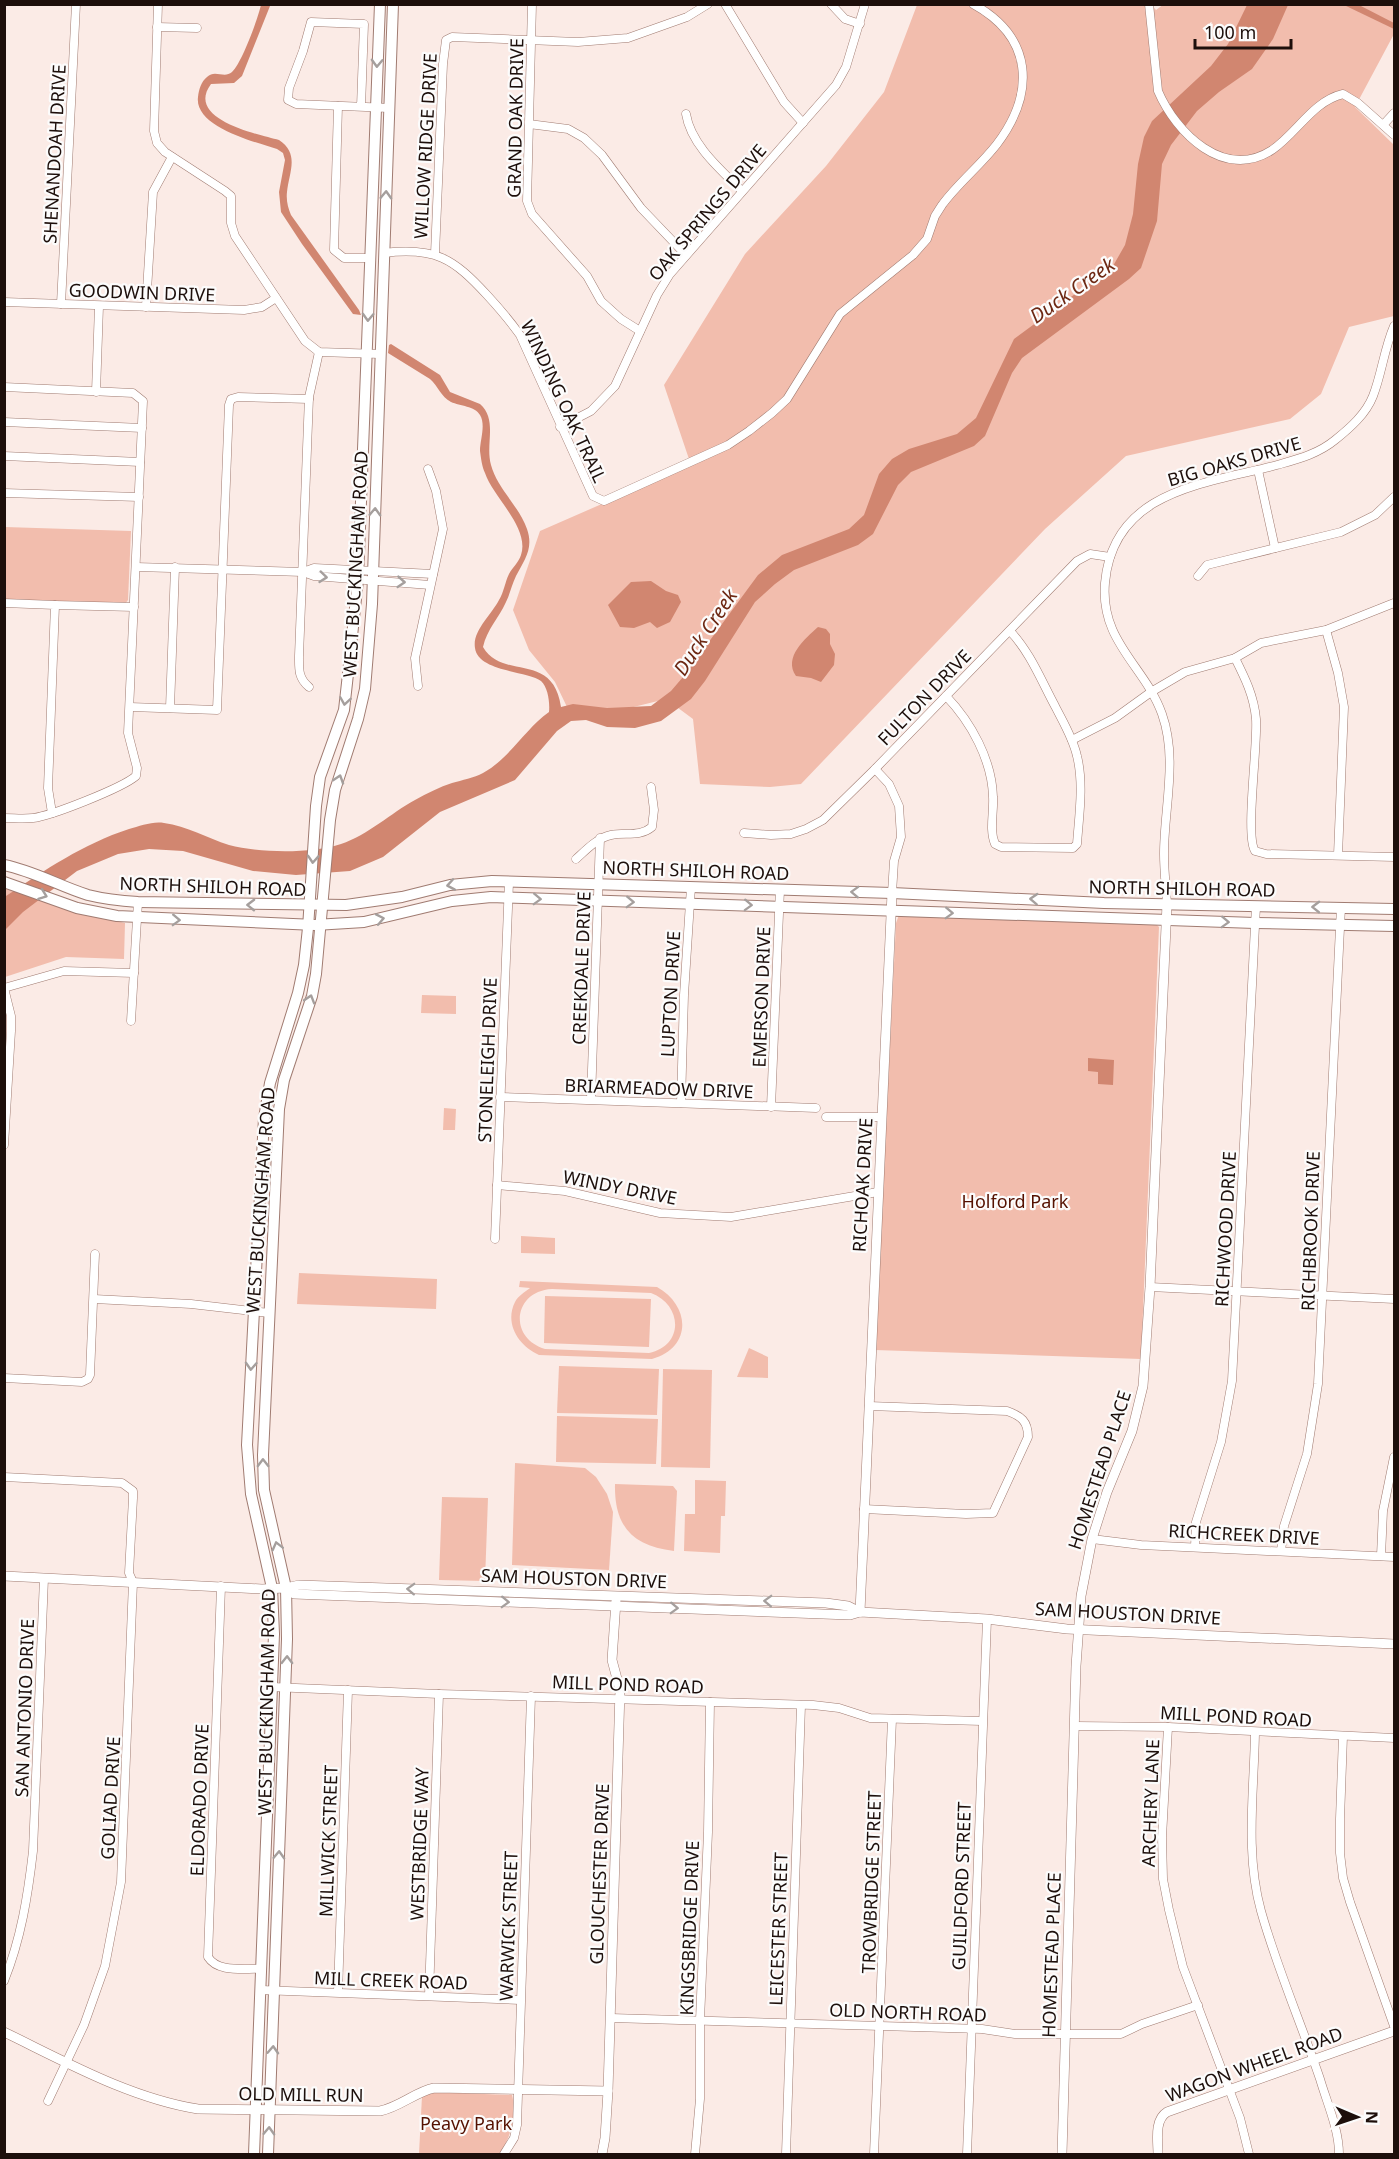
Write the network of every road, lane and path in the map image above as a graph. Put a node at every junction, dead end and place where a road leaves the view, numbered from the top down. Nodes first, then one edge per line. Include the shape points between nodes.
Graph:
1 (76, 4) edge
2 (158, 4) edge
3 (380, 4) edge
4 (393, 4) edge
5 (532, 4) edge
6 (708, 4) edge
7 (725, 4) edge
8 (831, 4) edge
9 (865, 4) edge
10 (973, 4) edge
11 (1149, 4) edge
12 (860, 24) junction
13 (157, 27) junction
14 (197, 28) dead end
15 (531, 40) junction
16 (338, 106) junction
17 (361, 107) junction
18 (375, 107) junction
19 (389, 108) junction
20 (1395, 113) edge
21 (686, 114) dead end
22 (803, 123) junction
23 (529, 124) junction
24 (1384, 124) junction
25 (1395, 135) edge
26 (172, 157) junction
27 (741, 191) junction
28 (384, 253) junction
29 (435, 254) junction
30 (686, 255) junction
31 (370, 258) junction
32 (276, 298) junction
33 (4, 302) edge
34 (62, 304) junction
35 (99, 306) junction
36 (146, 307) junction
37 (1395, 326) edge
38 (640, 331) junction
39 (319, 352) junction
40 (366, 353) junction
41 (380, 354) junction
42 (4, 387) edge
43 (96, 392) junction
44 (309, 399) junction
45 (4, 422) edge
46 (560, 427) junction
47 (142, 428) junction
48 (4, 456) edge
49 (140, 462) junction
50 (428, 469) dead end
51 (1258, 470) junction
52 (4, 493) edge
53 (139, 497) junction
54 (1395, 497) edge
55 (1275, 548) junction
56 (1110, 557) junction
57 (136, 567) junction
58 (175, 567) junction
59 (223, 569) junction
60 (303, 572) junction
61 (433, 574) junction
62 (358, 575) junction
63 (372, 575) junction
64 (1198, 576) dead end
65 (430, 585) junction
66 (4, 603) edge
67 (1395, 603) edge
68 (55, 605) junction
69 (134, 607) junction
70 (1010, 630) junction
71 (1326, 630) junction
72 (1235, 658) junction
73 (418, 686) dead end
74 (309, 687) dead end
75 (1151, 692) junction
76 (946, 696) junction
77 (130, 707) junction
78 (170, 708) junction
79 (1072, 740) junction
80 (875, 769) junction
81 (651, 787) dead end
82 (52, 813) junction
83 (4, 818) edge
84 (744, 833) dead end
85 (600, 838) junction
86 (1338, 855) junction
87 (1395, 857) edge
88 (576, 859) dead end
89 (9, 866) edge
90 (509, 882) junction
91 (7, 883) edge
92 (600, 884) junction
93 (690, 887) junction
94 (780, 889) junction
95 (892, 893) junction
96 (508, 898) junction
97 (1013, 898) junction
98 (598, 901) junction
99 (138, 902) junction
100 (690, 904) junction
101 (1167, 904) junction
102 (310, 905) junction
103 (323, 906) junction
104 (780, 906) junction
105 (1256, 906) junction
106 (1341, 908) junction
107 (1395, 909) edge
108 (891, 910) junction
109 (1013, 915) junction
110 (137, 918) junction
111 (1166, 920) junction
112 (1255, 923) junction
113 (309, 925) junction
114 (322, 925) junction
115 (1341, 925) junction
116 (1395, 926) edge
117 (134, 973) junction
118 (4, 988) edge
119 (131, 1021) dead end
120 (286, 1029) junction
121 (299, 1034) junction
122 (500, 1097) junction
123 (591, 1099) junction
124 (681, 1103) junction
125 (771, 1107) junction
126 (816, 1108) dead end
127 (826, 1117) dead end
128 (882, 1117) junction
129 (4, 1145) edge
130 (261, 1174) junction
131 (275, 1175) junction
132 (497, 1185) junction
133 (878, 1192) junction
134 (495, 1239) dead end
135 (95, 1254) dead end
136 (1150, 1287) junction
137 (1238, 1291) junction
138 (1323, 1296) junction
139 (94, 1299) junction
140 (1395, 1299) edge
141 (254, 1311) junction
142 (269, 1312) junction
143 (4, 1378) edge
144 (869, 1407) junction
145 (248, 1421) junction
146 (263, 1422) junction
147 (1395, 1457) edge
148 (4, 1477) edge
149 (267, 1504) junction
150 (253, 1505) junction
151 (864, 1509) junction
152 (1092, 1539) junction
153 (1195, 1548) junction
154 (1281, 1551) junction
155 (1381, 1556) junction
156 (1395, 1557) edge
157 (4, 1576) edge
158 (44, 1578) junction
159 (133, 1582) junction
160 (220, 1586) junction
161 (272, 1588) junction
162 (286, 1588) junction
163 (616, 1601) junction
164 (860, 1612) junction
165 (987, 1619) junction
166 (1078, 1629) junction
167 (1395, 1644) edge
168 (272, 1687) junction
169 (286, 1687) junction
170 (348, 1690) junction
171 (439, 1694) junction
172 (531, 1696) junction
173 (620, 1700) junction
174 (710, 1702) junction
175 (801, 1706) junction
176 (892, 1719) junction
177 (982, 1721) junction
178 (1076, 1726) junction
179 (1168, 1727) junction
180 (1255, 1733) junction
181 (1343, 1736) junction
182 (1395, 1738) edge
183 (261, 1969) junction
184 (4, 1981) edge
185 (261, 1990) junction
186 (274, 1991) junction
187 (338, 1992) junction
188 (429, 1996) junction
189 (520, 2000) junction
190 (1198, 2005) junction
191 (611, 2018) junction
192 (700, 2020) junction
193 (790, 2023) junction
194 (880, 2026) junction
195 (1395, 2026) edge
196 (971, 2029) junction
197 (1395, 2031) edge
198 (4, 2032) edge
199 (1065, 2035) junction
200 (1313, 2060) junction
201 (66, 2062) junction
202 (1229, 2089) junction
203 (518, 2090) junction
204 (608, 2091) junction
205 (48, 2101) dead end
206 (270, 2108) junction
207 (255, 2110) junction
208 (254, 2154) edge
209 (268, 2154) edge
210 (504, 2154) edge
211 (602, 2154) edge
212 (694, 2154) edge
213 (786, 2154) edge
214 (874, 2154) edge
215 (967, 2154) edge
216 (1062, 2154) edge
217 (1158, 2154) edge
218 (1249, 2154) edge
219 (1339, 2154) edge

1 - 34 street, SHENANDOAH DRIVE
2 - 13 street
3 -> 18 main road, WEST BUCKINGHAM ROAD
4 - 19 main road, WEST BUCKINGHAM ROAD
5 - 15 street, GRAND OAK DRIVE
6 - 15 street via 687,17 628,38
7 - 22 street via 784,102
8 - 12 street via 845,19
9 - 12 street, OAK SPRINGS DRIVE
10 - 46 street, WINDING OAK TRAIL via 1001,23 1012,37 1022,64 1023,88 1011,123 942,205 927,239 913,255 840,314 793,390 772,413 720,449 604,501 590,491
11 - 24 street via 1158,91 1178,124 1202,148 1230,159 1245,161 1258,157 1273,149 1330,97 1343,94
12 - 22 street, OAK SPRINGS DRIVE via 836,85
13 - 14 street
13 - 26 street via 154,131 157,143
15 - 23 street, GRAND OAK DRIVE
15 - 29 street, WILLOW RIDGE DRIVE via 446,40
16 - 17 street
16 - 17 street via 288,100 311,22 364,24
16 - 31 street via 334,250 344,258
17 - 18 street
18 - 19 street
18 - 31 main road, WEST BUCKINGHAM ROAD
28 -> 19 main road, WEST BUCKINGHAM ROAD
20 - 24 street
21 - 27 street via 688,127 701,146
22 - 27 street, OAK SPRINGS DRIVE
23 - 30 street via 568,129 584,138 602,155 641,208
23 - 38 street, GRAND OAK DRIVE via 526,180 532,214 587,276 601,301
24 - 25 street
26 - 32 street via 231,196 235,236
26 - 36 street via 153,192
27 - 30 street, OAK SPRINGS DRIVE
28 - 29 street, WINDING OAK TRAIL
28 - 31 main road
28 - 41 main road, WEST BUCKINGHAM ROAD
29 - 46 street, WINDING OAK TRAIL via 467,273 512,323
30 - 38 street, OAK SPRINGS DRIVE via 657,295
31 -> 40 main road, WEST BUCKINGHAM ROAD
32 - 36 street, GOODWIN DRIVE via 262,307 244,310
32 - 39 street via 305,341
33 - 34 street, GOODWIN DRIVE
34 - 35 street, GOODWIN DRIVE
35 - 36 street, GOODWIN DRIVE
35 - 43 street
37 - 51 street, BIG OAKS DRIVE via 1374,395 1354,424 1317,453
38 - 46 street, OAK SPRINGS DRIVE via 615,386 591,411
39 - 40 street
39 - 44 street
40 - 41 street
40 - 62 main road, WEST BUCKINGHAM ROAD
63 -> 41 main road, WEST BUCKINGHAM ROAD
42 - 43 street
43 - 47 street via 139,396 143,401
44 - 59 street via 231,399
44 - 60 street
45 - 47 street
47 - 49 street
48 - 49 street
49 - 53 street
50 - 61 street via 443,529
51 - 55 street
51 - 56 street, BIG OAKS DRIVE via 1154,501 1126,527
52 - 53 street
53 - 57 street
54 - 55 street via 1375,515 1341,531
55 - 64 street via 1207,565
56 - 70 street, FULTON DRIVE via 1083,556
56 - 75 street, BIG OAKS DRIVE via 1105,585 1108,617 1118,643
57 - 58 street
57 - 69 street
58 - 59 street
58 - 78 street
59 - 60 street
59 - 78 street via 217,710
60 - 62 street
60 - 74 street via 299,673
61 - 63 street
61 - 65 street
62 - 63 street
62 -> 102 main road, WEST BUCKINGHAM ROAD via 344,710 320,777
63 -> 65 street
103 -> 63 main road, WEST BUCKINGHAM ROAD via 336,790 365,689
65 - 73 street via 415,658
66 - 68 street
67 - 71 street
68 - 69 street
68 - 82 street via 48,788
69 - 77 street
70 - 76 street, FULTON DRIVE
70 - 79 street via 1028,654
71 - 72 street via 1261,643
71 - 86 street via 1344,707
72 - 75 street via 1185,672
72 - 86 street via 1252,692 1256,720 1252,846 1266,854
75 - 79 street via 1115,718
75 - 101 street, BIG OAKS DRIVE via 1162,713 1169,741 1164,854
76 - 79 street via 965,718 988,764 993,796 992,834 995,844 1001,847 1072,848 1077,844 1080,781
76 - 80 street, FULTON DRIVE
77 - 78 street
77 - 82 street via 128,733 136,776
80 - 84 street, FULTON DRIVE via 823,820 806,829 781,835
80 - 95 street, RICHOAK DRIVE via 889,784 899,806 901,837 894,861
81 - 85 street via 652,827 645,832
82 - 83 street via 34,818
85 - 88 street
85 - 92 street, CREEKDALE DRIVE
86 - 87 street
89 - 91 main road
89 - 99 main road, NORTH SHILOH ROAD via 80,892
90 - 92 main road, NORTH SHILOH ROAD
90 - 96 street, STONELEIGH DRIVE
90 -> 103 main road, NORTH SHILOH ROAD via 470,882 362,903
91 -> 110 main road, NORTH SHILOH ROAD via 77,908
92 - 93 main road, NORTH SHILOH ROAD
92 - 98 street, CREEKDALE DRIVE
93 - 94 main road, NORTH SHILOH ROAD
93 - 100 street, LUPTON DRIVE
95 -> 94 main road, NORTH SHILOH ROAD
94 - 104 street, EMERSON DRIVE
95 - 97 main road, NORTH SHILOH ROAD
95 - 108 street, RICHOAK DRIVE
96 -> 98 main road, NORTH SHILOH ROAD
114 -> 96 main road, NORTH SHILOH ROAD via 364,922 470,898
96 - 122 street, STONELEIGH DRIVE
101 -> 97 main road, NORTH SHILOH ROAD
97 - 109 main road
98 -> 100 main road, NORTH SHILOH ROAD
98 - 123 street, CREEKDALE DRIVE
102 -> 99 main road, NORTH SHILOH ROAD
99 - 110 street
100 -> 104 main road, NORTH SHILOH ROAD
100 - 124 street, LUPTON DRIVE
101 - 105 main road, NORTH SHILOH ROAD
101 - 111 street, HOMESTEAD PLACE
102 - 103 main road, NORTH SHILOH ROAD
102 - 113 main road, WEST BUCKINGHAM ROAD
103 - 114 main road, WEST BUCKINGHAM ROAD
104 - 108 main road, NORTH SHILOH ROAD
104 - 125 street, EMERSON DRIVE
106 -> 105 main road, NORTH SHILOH ROAD
105 - 112 street, RICHWOOD DRIVE
106 - 107 main road, NORTH SHILOH ROAD
106 - 115 street, RICHBROOK DRIVE
108 -> 109 main road, NORTH SHILOH ROAD
108 - 128 street, RICHOAK DRIVE
109 - 111 main road, NORTH SHILOH ROAD
110 -> 113 main road, NORTH SHILOH ROAD
110 - 117 street
111 -> 112 main road, NORTH SHILOH ROAD
111 - 136 street, HOMESTEAD PLACE
112 - 115 main road, NORTH SHILOH ROAD
112 - 137 street, RICHWOOD DRIVE
113 - 114 main road, NORTH SHILOH ROAD
113 - 120 main road, WEST BUCKINGHAM ROAD via 298,993
121 -> 114 main road, WEST BUCKINGHAM ROAD via 312,996
115 - 116 main road, NORTH SHILOH ROAD
115 - 138 street, RICHBROOK DRIVE
117 - 118 street via 64,971
117 - 119 street
118 - 129 street via 11,1016
120 - 121 main road
120 - 130 main road, WEST BUCKINGHAM ROAD via 266,1101
121 - 131 main road, WEST BUCKINGHAM ROAD via 279,1109
122 - 123 street, BRIARMEADOW DRIVE
122 - 132 street, STONELEIGH DRIVE
123 - 124 street, BRIARMEADOW DRIVE
124 - 125 street, BRIARMEADOW DRIVE
125 - 126 street, BRIARMEADOW DRIVE
127 - 128 street
128 - 133 street, RICHOAK DRIVE
130 - 131 main road
130 - 141 main road, WEST BUCKINGHAM ROAD
131 - 142 main road, WEST BUCKINGHAM ROAD
132 - 133 street, WINDY DRIVE via 560,1191 660,1213 732,1217
132 - 134 street, STONELEIGH DRIVE
133 - 144 street, RICHOAK DRIVE
135 - 139 street
136 - 137 street
136 - 152 street, HOMESTEAD PLACE via 1141,1396
137 - 138 street
137 - 153 street, RICHWOOD DRIVE via 1232,1381 1221,1442 1196,1522
138 - 140 street
138 - 154 street, RICHBROOK DRIVE via 1312,1429 1284,1526
139 - 141 street
139 - 143 street via 88,1380
141 - 142 street
141 -> 145 main road, WEST BUCKINGHAM ROAD
142 - 146 main road, WEST BUCKINGHAM ROAD
144 - 151 street, RICHOAK DRIVE
144 - 151 street via 1007,1411 1020,1415 1027,1424 1028,1437 993,1513
145 - 146 main road
145 - 150 main road, WEST BUCKINGHAM ROAD
149 -> 146 main road, WEST BUCKINGHAM ROAD
147 - 155 street via 1383,1511
148 - 159 street, GOLIAD DRIVE via 128,1486 134,1498 129,1573
149 - 150 main road
162 -> 149 main road, WEST BUCKINGHAM ROAD
150 - 161 main road, WEST BUCKINGHAM ROAD
151 - 164 street, RICHOAK DRIVE
152 - 153 street, RICHCREEK DRIVE
152 - 166 street, HOMESTEAD PLACE
153 - 154 street, RICHCREEK DRIVE
154 - 155 street, RICHCREEK DRIVE
155 - 156 street, RICHCREEK DRIVE
157 - 158 street, SAM HOUSTON DRIVE
158 - 159 street, SAM HOUSTON DRIVE
158 - 184 street, SAN ANTONIO DRIVE via 33,1851 28,1893
159 - 160 street, SAM HOUSTON DRIVE
159 - 201 street, GOLIAD DRIVE via 121,1882 105,1966
160 - 161 street, SAM HOUSTON DRIVE
160 - 183 street, ELDORADO DRIVE via 208,1957 220,1967
161 - 162 street, SAM HOUSTON DRIVE
161 - 168 main road, WEST BUCKINGHAM ROAD
162 - 163 street, SAM HOUSTON DRIVE via 296,1594
169 -> 162 main road, WEST BUCKINGHAM ROAD
163 - 164 street, SAM HOUSTON DRIVE via 850,1615
163 - 173 street, GLOUCHESTER DRIVE via 612,1660
164 - 165 street, SAM HOUSTON DRIVE
165 - 166 street, SAM HOUSTON DRIVE
165 - 177 street, GUILDFORD STREET
166 - 167 street, SAM HOUSTON DRIVE
166 - 178 street, HOMESTEAD PLACE
168 - 169 street, MILL POND ROAD
168 - 183 main road, WEST BUCKINGHAM ROAD
169 - 170 street, MILL POND ROAD
186 -> 169 main road, WEST BUCKINGHAM ROAD
170 - 171 street, MILL POND ROAD
170 - 187 street, MILLWICK STREET
171 - 172 street, MILL POND ROAD
171 - 188 street, WESTBRIDGE WAY
172 - 173 street, MILL POND ROAD
172 - 189 street, WARWICK STREET
173 - 174 street, MILL POND ROAD
173 - 191 street, GLOUCHESTER DRIVE
174 - 175 street, MILL POND ROAD
174 - 192 street, KINGSBRIDGE DRIVE
175 - 176 street, MILL POND ROAD via 839,1708
175 - 193 street, LEICESTER STREET
176 - 177 street, MILL POND ROAD
176 - 194 street, TROWBRIDGE STREET
177 - 196 street, GUILDFORD STREET
178 - 179 street, MILL POND ROAD
178 - 199 street, HOMESTEAD PLACE
179 - 180 street, MILL POND ROAD
179 - 190 street, ARCHERY LANE via 1163,1879 1183,1967
180 - 181 street, MILL POND ROAD
180 - 200 street via 1252,1850 1260,1907
181 - 182 street, MILL POND ROAD
181 - 195 street via 1343,1878
183 - 185 main road, WEST BUCKINGHAM ROAD
185 - 186 street, MILL CREEK ROAD
185 - 207 main road, WEST BUCKINGHAM ROAD
186 - 187 street, MILL CREEK ROAD
206 -> 186 main road, WEST BUCKINGHAM ROAD
187 - 188 street, MILL CREEK ROAD
188 - 189 street, MILL CREEK ROAD
189 - 203 street, WARWICK STREET
190 - 199 street, OLD NORTH ROAD via 1121,2034
190 - 202 street, ARCHERY LANE
191 - 192 street, OLD NORTH ROAD
191 - 204 street, GLOUCHESTER DRIVE
192 - 193 street, OLD NORTH ROAD
192 - 212 street, KINGSBRIDGE DRIVE via 700,2099
193 - 194 street, OLD NORTH ROAD
193 - 213 street, LEICESTER STREET
194 - 196 street, OLD NORTH ROAD
194 - 214 street, TROWBRIDGE STREET
196 - 199 street, OLD NORTH ROAD
196 - 215 street, GUILDFORD STREET
197 - 200 street, WAGON WHEEL ROAD
198 - 201 street, OLD MILL RUN
199 - 216 street, HOMESTEAD PLACE
200 - 202 street, WAGON WHEEL ROAD
200 - 219 street via 1334,2124
201 - 205 street, GOLIAD DRIVE
201 - 207 street, OLD MILL RUN via 173,2105
202 - 217 street, WAGON WHEEL ROAD via 1161,2115
202 - 218 street, ARCHERY LANE
203 - 204 street, OLD MILL RUN
203 - 206 street, OLD MILL RUN via 434,2088 380,2111
203 - 210 street, WARWICK STREET via 517,2125
204 - 211 street, GLOUCHESTER DRIVE
206 - 207 street, OLD MILL RUN
209 -> 206 main road, WEST BUCKINGHAM ROAD
207 - 208 main road, WEST BUCKINGHAM ROAD

